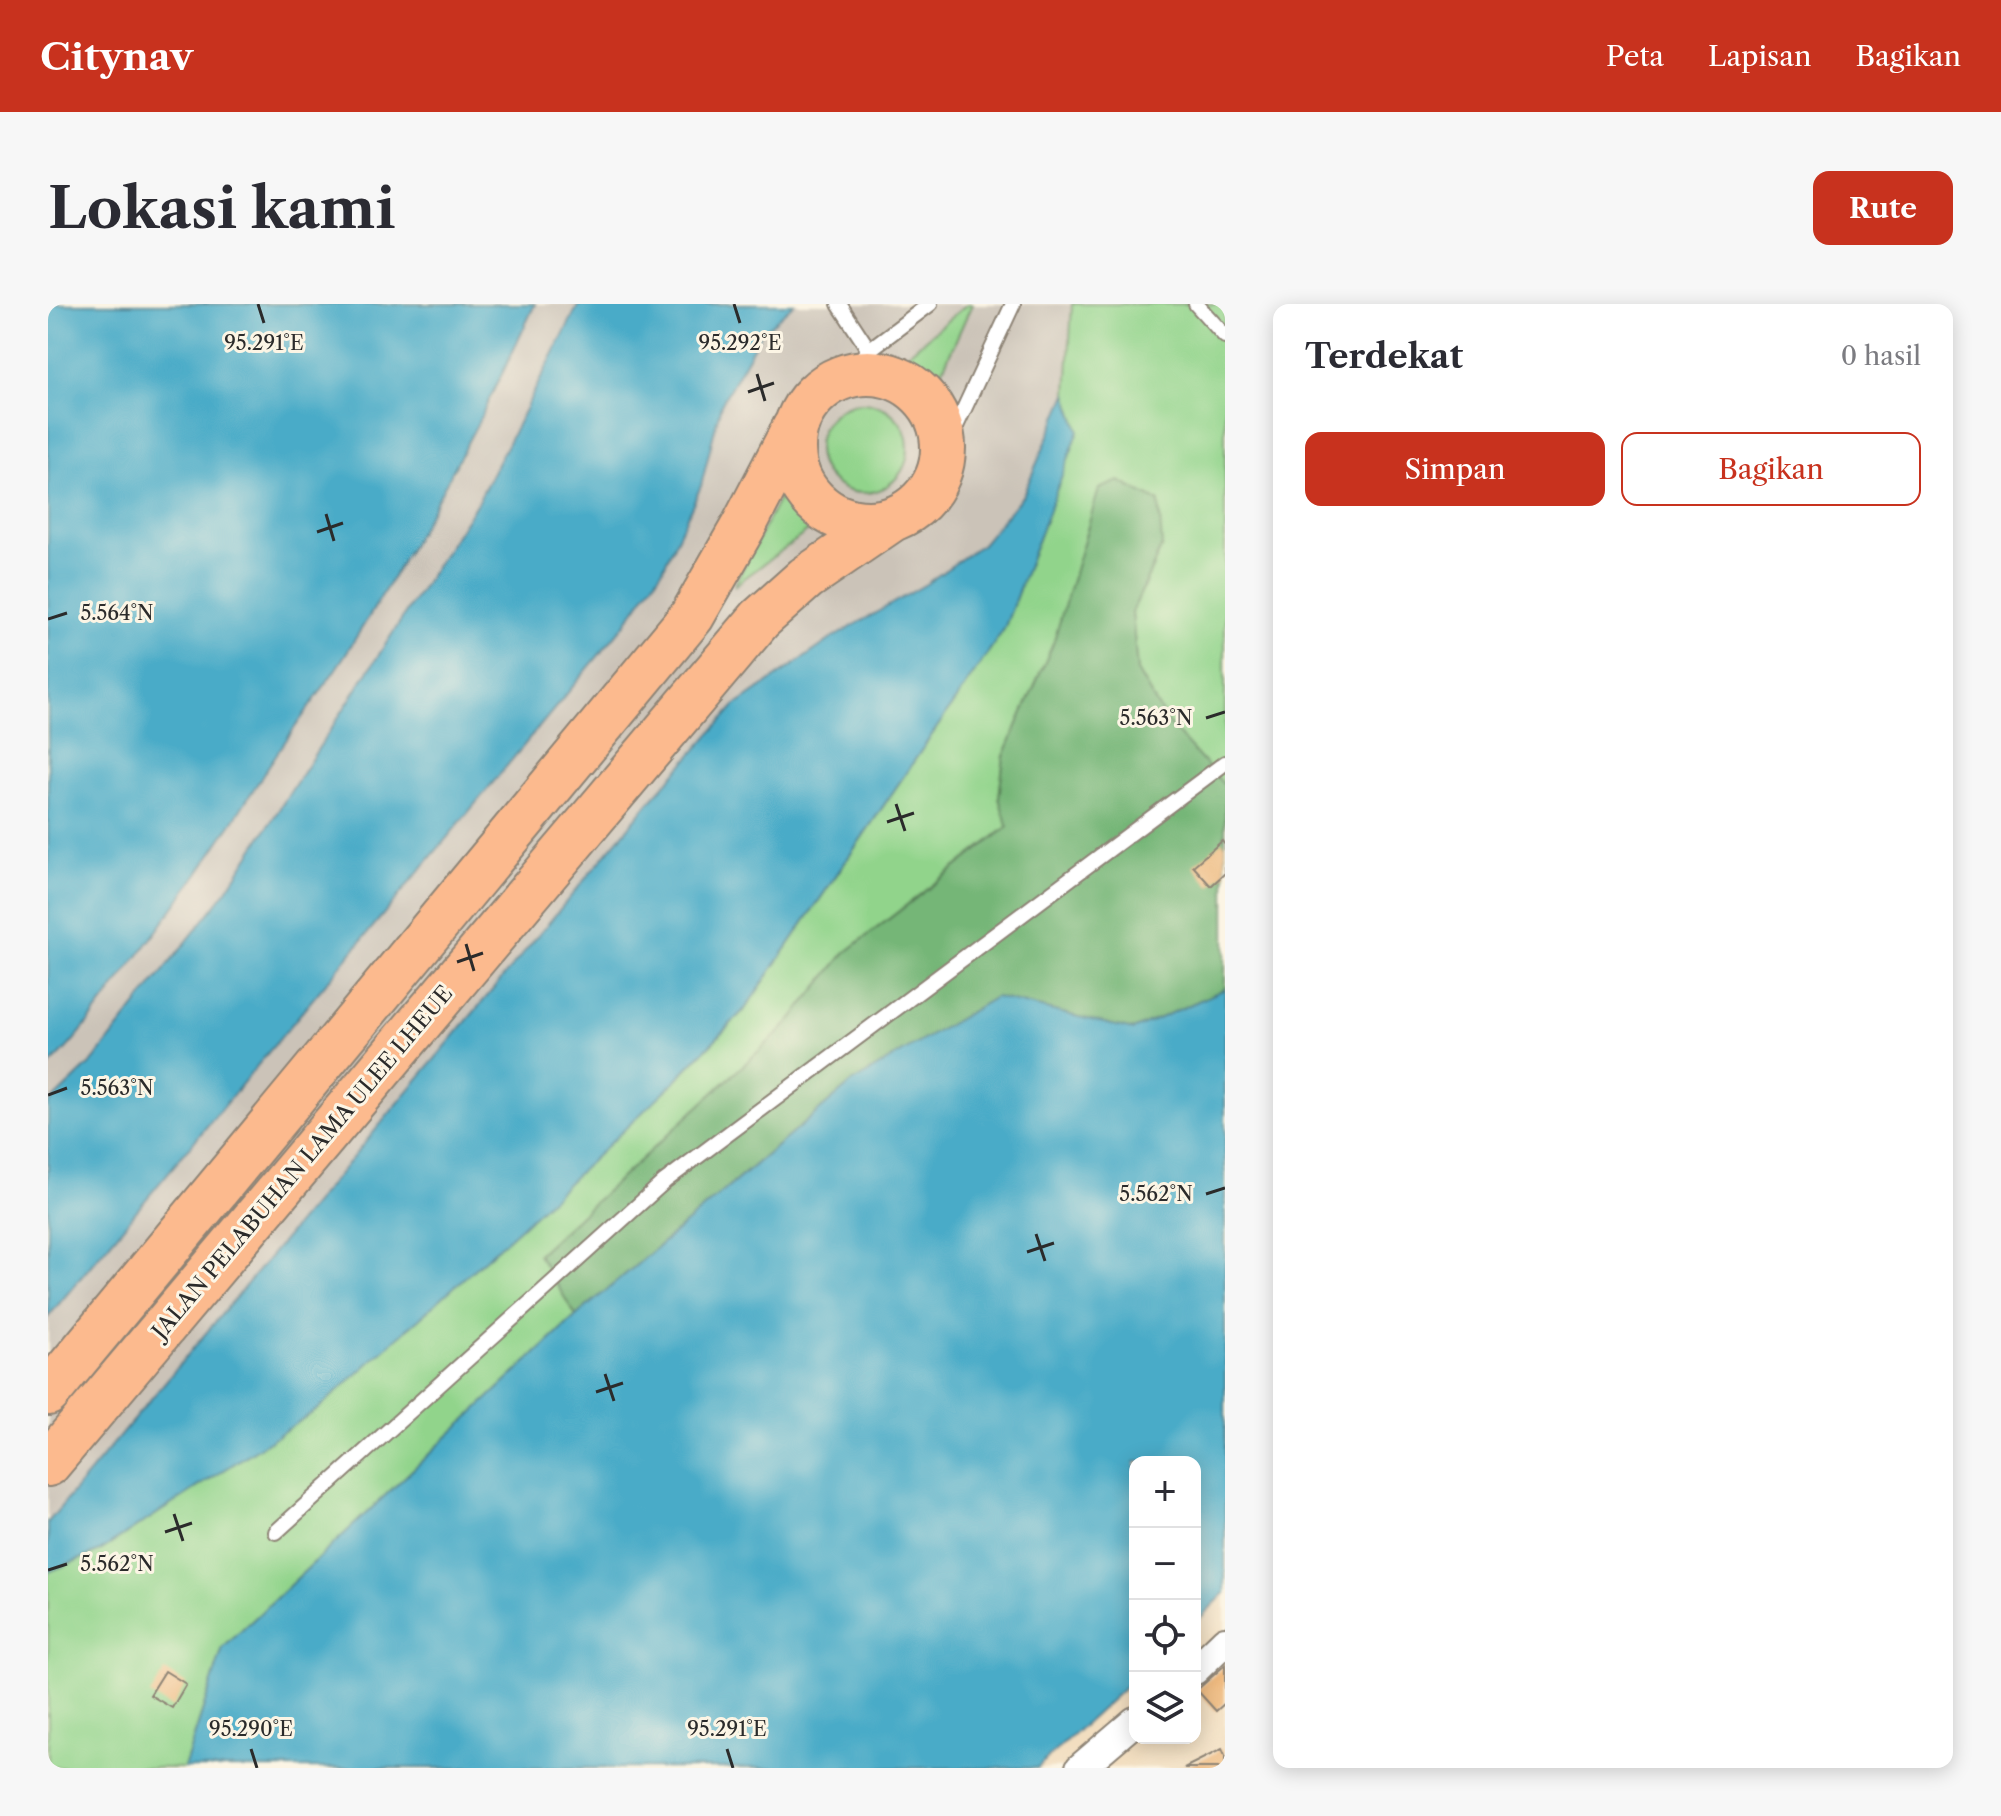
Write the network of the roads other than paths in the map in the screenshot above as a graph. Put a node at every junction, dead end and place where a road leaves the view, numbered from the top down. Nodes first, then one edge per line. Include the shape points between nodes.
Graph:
1 (839, 304) edge
2 (930, 304) edge
3 (1013, 304) edge
4 (1196, 304) edge
5 (1225, 336) edge
6 (856, 363) junction
7 (795, 427) junction
8 (944, 452) junction
9 (891, 520) junction
10 (1225, 763) edge
11 (48, 1393) edge
12 (48, 1464) edge
13 (276, 1532) dead end
14 (1225, 1641) edge
15 (1201, 1664) edge
16 (1129, 1726) edge
17 (1080, 1768) edge

1 - 6 lane
2 - 6 lane
3 - 8 lane
4 - 5 lane
6 - 7 highway via 822,387 805,405
6 - 8 highway via 868,372 893,376 931,405
7 - 9 highway via 796,473 824,510 868,524
7 - 11 highway via 692,616
8 - 9 highway via 940,474 928,494
9 - 12 highway, JALAN PELABUHAN LAMA ULEE LHEUE via 806,578 760,619
10 - 13 lane via 665,1181
14 - 15 street
16 - 17 street

